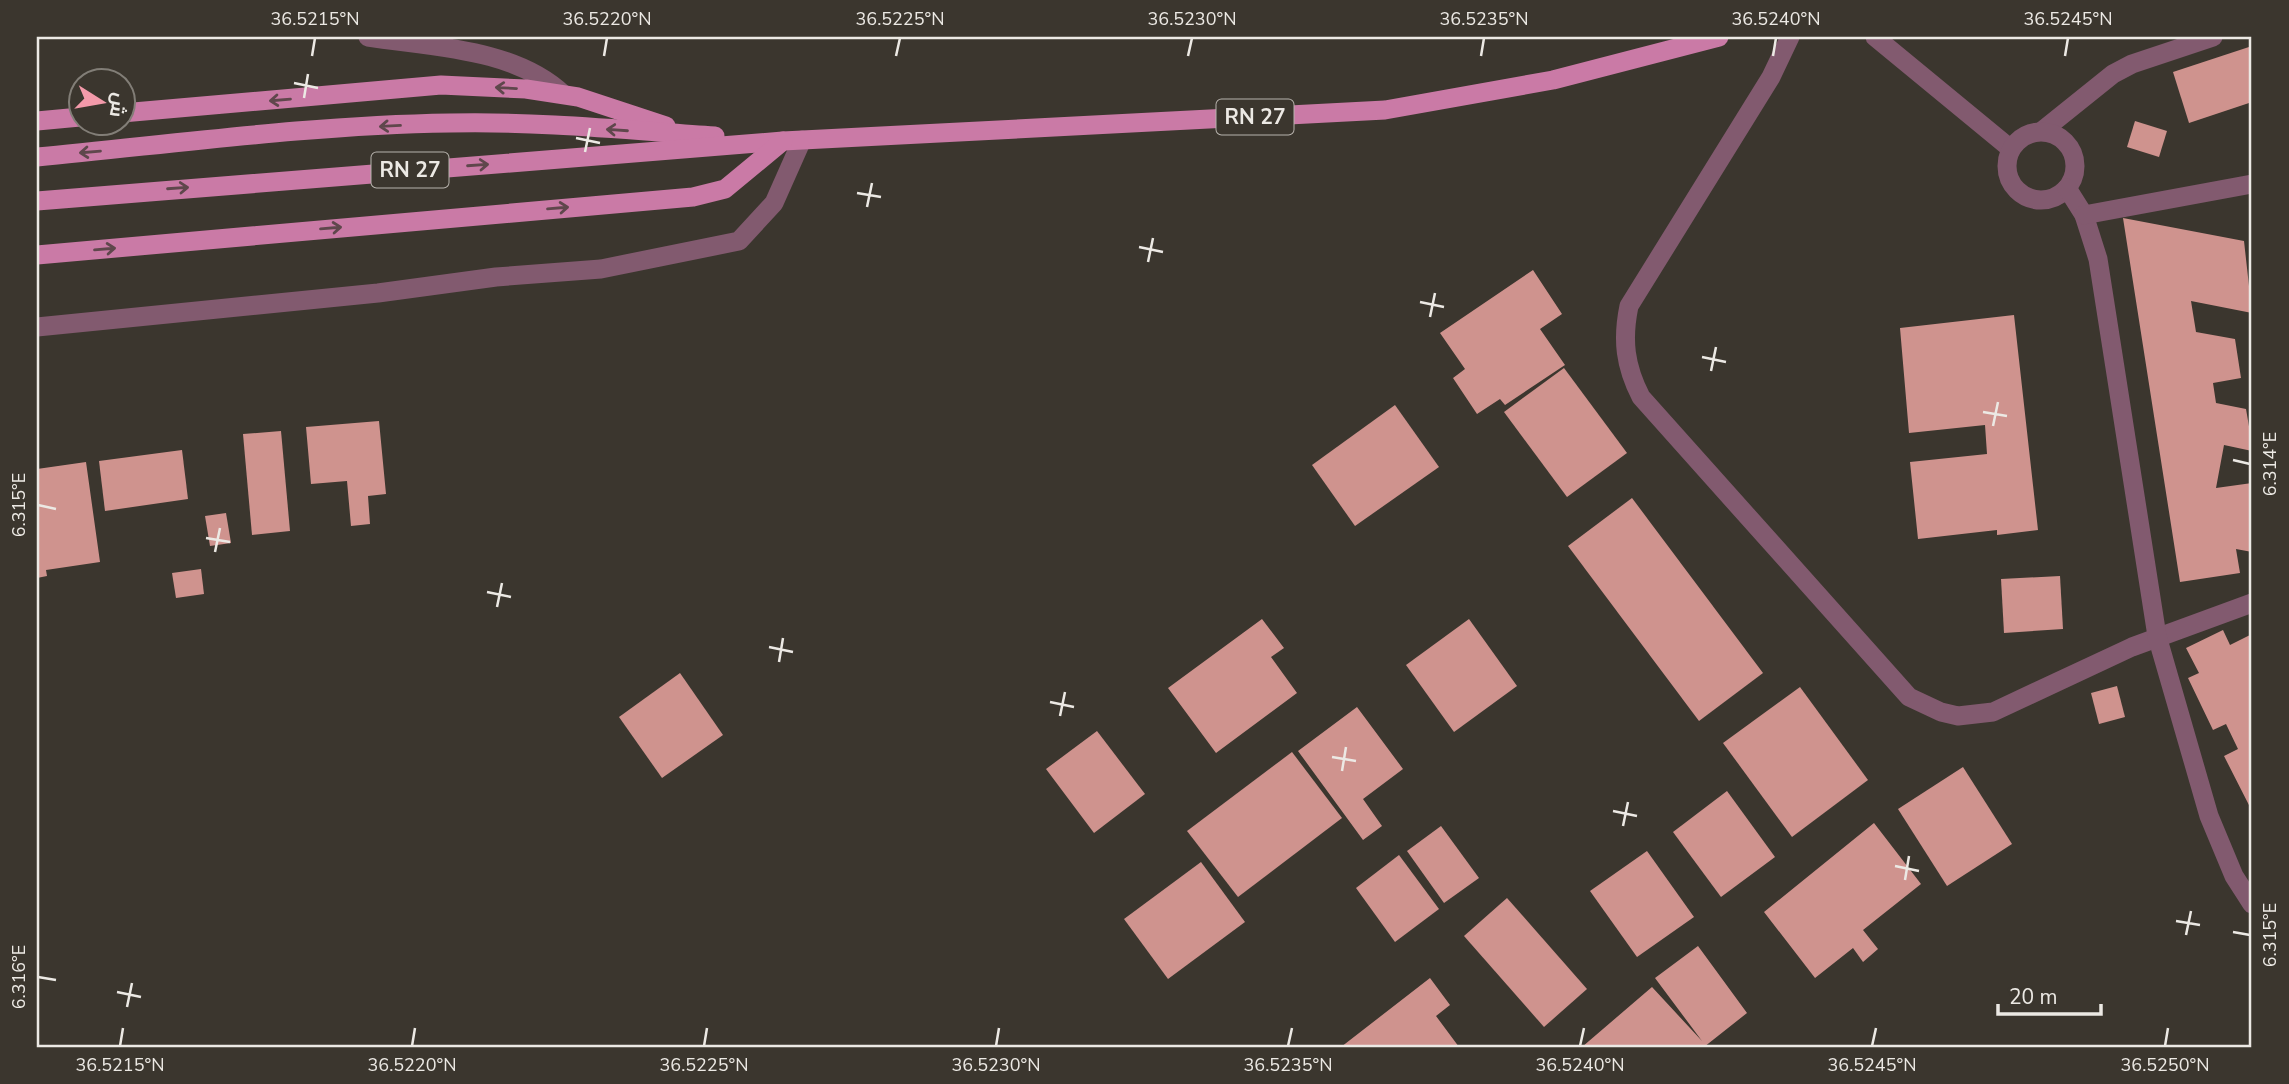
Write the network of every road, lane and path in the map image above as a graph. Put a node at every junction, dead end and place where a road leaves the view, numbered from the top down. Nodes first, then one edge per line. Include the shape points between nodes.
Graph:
1 (368, 37) edge
2 (1719, 37) edge
3 (1790, 37) edge
4 (1875, 37) edge
5 (2213, 37) edge
6 (563, 94) junction
7 (136, 112) edge
8 (66, 118) edge
9 (37, 121) edge
10 (2042, 131) junction
11 (691, 134) junction
12 (792, 140) junction
13 (2011, 149) junction
14 (37, 157) edge
15 (2252, 184) edge
16 (2067, 188) junction
17 (37, 201) edge
18 (2084, 215) junction
19 (37, 255) edge
20 (37, 327) edge
21 (2252, 604) edge
22 (2157, 636) junction
23 (2252, 905) edge

1 - 6 street via 520,66 548,80
2 - 12 main road, RN 27 via 1553,79 1385,110
3 - 22 street via 1771,78 1629,306 1626,362 1641,397 1909,697 1924,706 1958,716 1993,712
4 - 13 street
5 - 10 street via 2113,74
6 -> 7 main road via 441,86
6 - 11 main road
8 - 9 main road
10 - 13 street via 2030,133
10 - 16 street via 2065,141 2072,152 2073,176
11 - 12 main road, RN 27
11 -> 14 main road, RN 27 via 450,122
17 -> 12 main road, RN 27
19 -> 12 main road via 693,197 725,189
12 - 20 street via 774,203 739,241 601,269
13 - 16 street via 2007,173 2021,194 2045,200
15 - 18 street
16 - 18 street
18 - 22 street via 2098,259
21 - 22 street
22 - 23 street via 2209,816 2234,876

